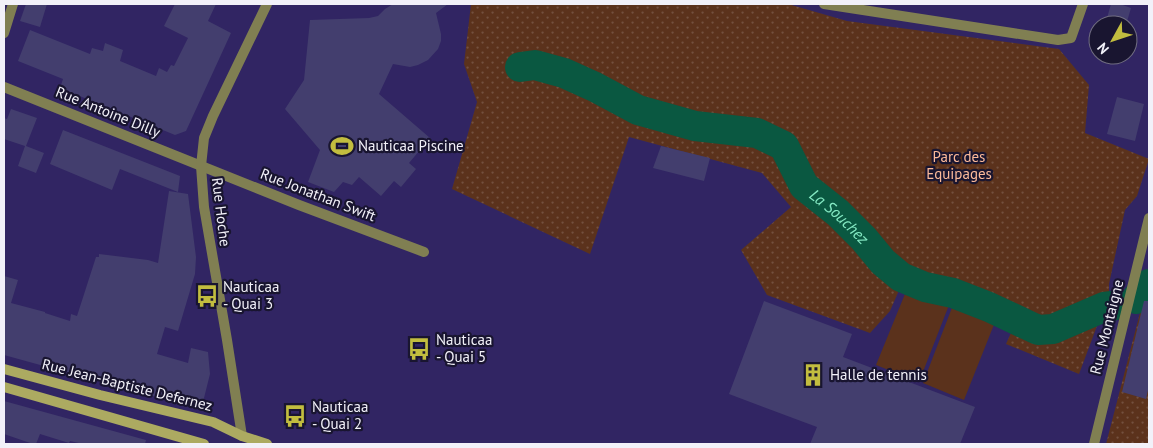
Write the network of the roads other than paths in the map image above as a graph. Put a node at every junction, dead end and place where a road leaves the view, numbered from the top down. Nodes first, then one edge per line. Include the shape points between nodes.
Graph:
1 (13, 4) edge
2 (267, 4) edge
3 (831, 4) edge
4 (1083, 4) edge
5 (4, 33) edge
6 (4, 87) edge
7 (201, 166) junction
8 (1149, 218) edge
9 (424, 252) dead end
10 (4, 369) edge
11 (4, 386) edge
12 (242, 440) edge
13 (204, 444) edge
14 (267, 444) edge
15 (1094, 444) edge

1 - 5 street
2 - 7 street, Rue Hoche via 204,138
3 - 4 street via 1058,40 1071,38
6 - 7 street, Rue Antoine Dilly
7 - 9 street, Rue Jonathan Swift
7 - 12 street, Rue Hoche via 204,207
8 - 15 street, Rue Montaigne
10 - 12 main road, Rue Jean-Baptiste Defernez via 213,422
11 - 13 main road
12 - 14 main road, Rue Jean-Baptiste Defernez

